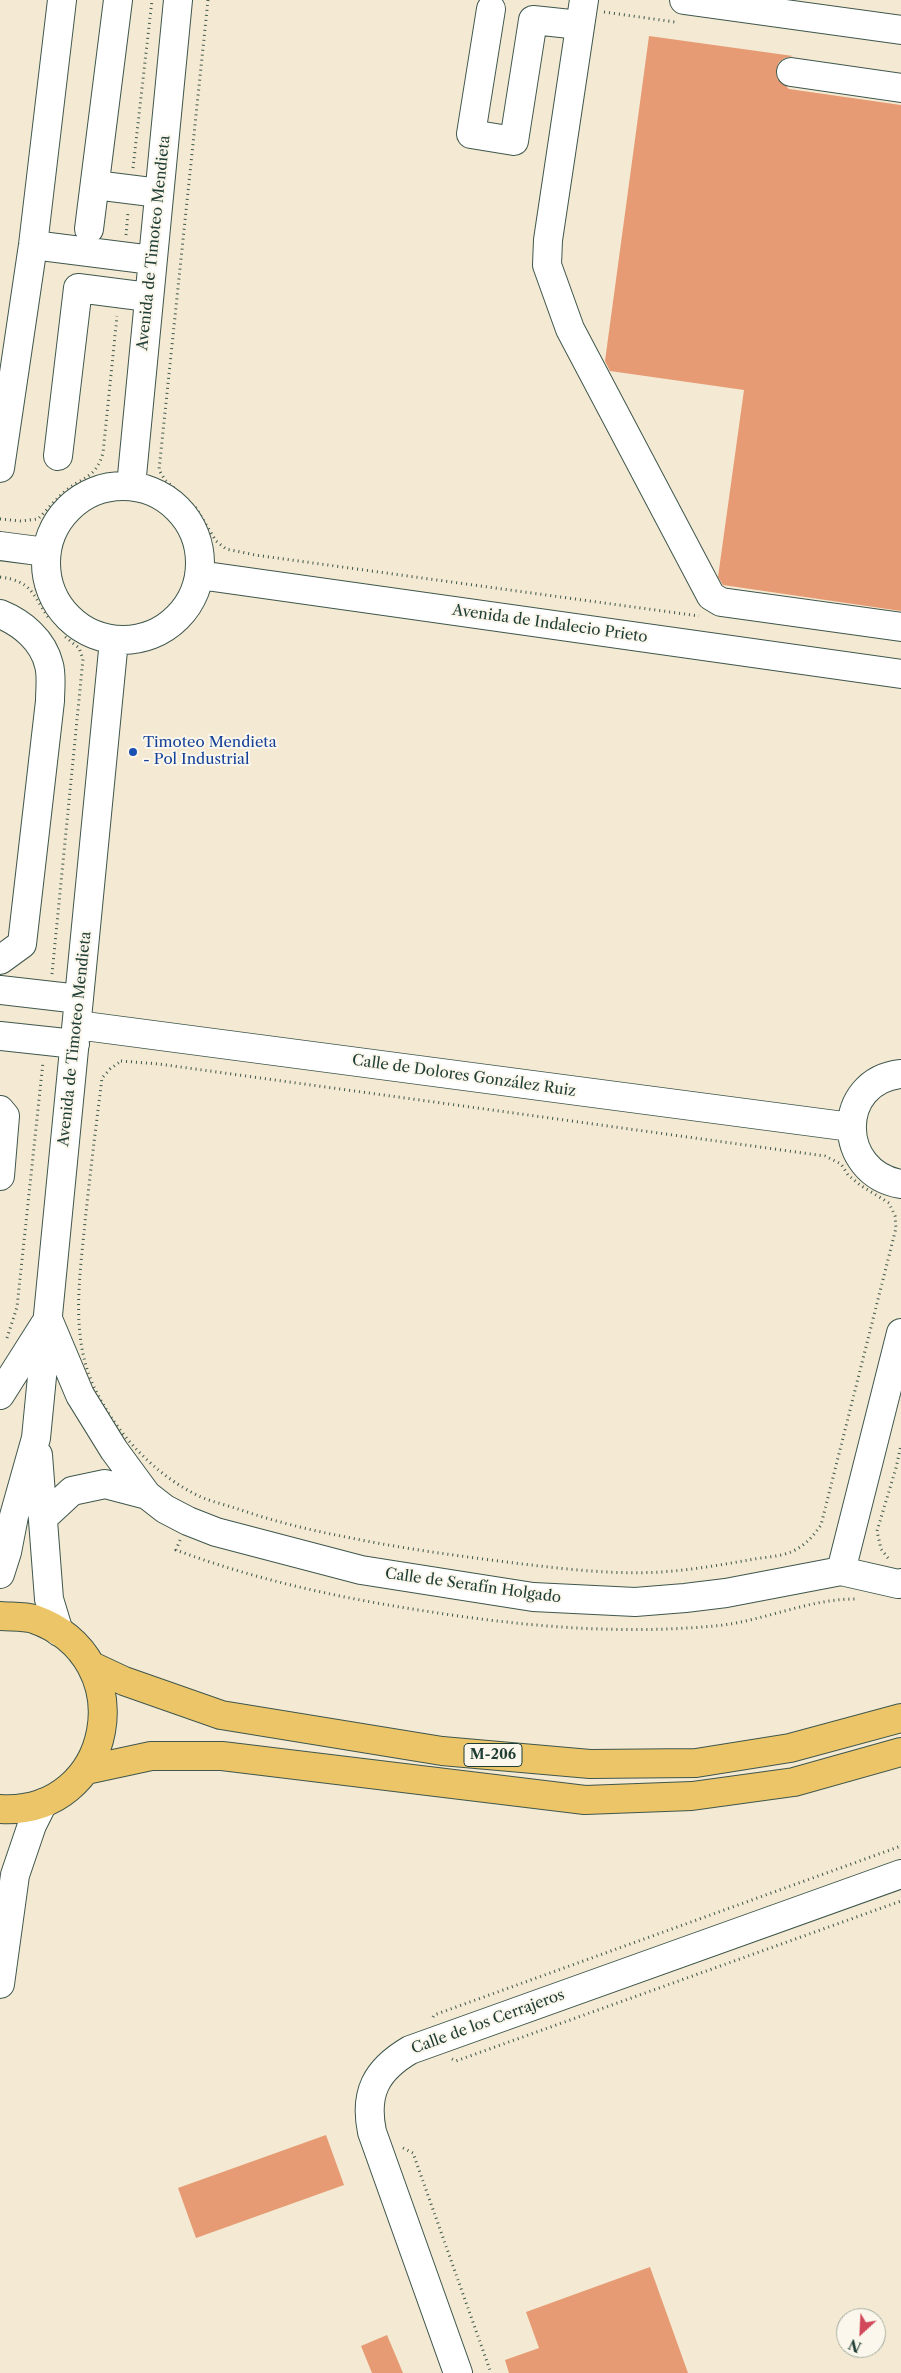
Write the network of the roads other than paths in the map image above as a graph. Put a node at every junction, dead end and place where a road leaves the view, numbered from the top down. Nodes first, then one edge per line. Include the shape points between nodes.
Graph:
1 (62, 0) edge
2 (118, 0) edge
3 (178, 0) edge
4 (684, 0) edge
5 (491, 9) dead end
6 (582, 12) edge
7 (901, 30) edge
8 (791, 72) dead end
9 (901, 88) edge
10 (95, 185) junction
11 (159, 193) junction
12 (89, 229) dead end
13 (33, 245) junction
14 (152, 260) junction
15 (148, 297) junction
16 (58, 456) dead end
17 (0, 468) edge
18 (131, 486) junction
19 (0, 546) edge
20 (46, 552) junction
21 (199, 575) junction
22 (0, 614) edge
23 (901, 626) edge
24 (114, 640) junction
25 (901, 674) edge
26 (0, 960) edge
27 (0, 990) edge
28 (77, 1023) junction
29 (0, 1036) edge
30 (901, 1074) edge
31 (0, 1110) edge
32 (851, 1127) junction
33 (0, 1176) edge
34 (901, 1184) edge
35 (48, 1319) junction
36 (901, 1333) edge
37 (0, 1395) edge
38 (36, 1438) junction
39 (147, 1495) junction
40 (7, 1506) edge
41 (44, 1516) junction
42 (841, 1570) junction
43 (897, 1573) edge
44 (0, 1574) edge
45 (0, 1616) edge
46 (59, 1632) junction
47 (92, 1666) junction
48 (901, 1718) edge
49 (901, 1752) edge
50 (86, 1770) junction
51 (43, 1803) junction
52 (0, 1809) edge
53 (901, 1874) edge
54 (0, 1984) edge
55 (458, 2373) edge

1 - 13 street
2 - 10 street
3 - 11 street, Avenida de Timoteo Mendieta
4 - 7 street
5 - 6 street via 471,134 514,141 533,20
6 - 23 street via 547,265 570,329 711,596 721,602
8 - 9 street
10 - 11 street
10 - 12 street
11 - 14 street, Avenida de Timoteo Mendieta
13 - 14 street
13 - 17 street
14 - 15 street, Avenida de Timoteo Mendieta
15 - 16 street via 78,288
15 - 18 street, Avenida de Timoteo Mendieta
18 - 20 street via 111,486 75,502 51,533
18 - 21 street via 151,491 169,501 184,516 200,554
19 - 20 street
20 - 24 street via 45,570 56,603 81,628
21 - 24 street via 189,603 170,625 134,640
21 - 25 street, Avenida de Indalecio Prieto
22 - 26 street via 20,622 39,643 49,665 50,700 22,944
24 - 28 street, Avenida de Timoteo Mendieta
27 - 28 street via 50,996
28 - 29 street via 45,1041
28 - 32 street, Calle de Dolores González Ruiz
28 - 35 street, Avenida de Timoteo Mendieta
30 - 32 street via 875,1082 862,1094 854,1110
31 - 33 street via 5,1116
32 - 34 street via 854,1147 864,1165 880,1178
35 - 37 street
35 - 38 street, Avenida de Timoteo Mendieta
35 - 39 street, Calle de Serafín Holgado via 80,1395
36 - 42 street
38 - 40 street, Avenida de Timoteo Mendieta
38 - 41 street, Avenida de Timoteo Mendieta
39 - 41 street, Calle de Serafín Holgado via 105,1484 72,1491
39 - 42 street, Calle de Serafín Holgado via 165,1509 216,1532 361,1570 533,1597 635,1602 685,1598
40 - 44 street, Avenida de Timoteo Mendieta via 8,1552
41 - 46 street, Avenida de Timoteo Mendieta via 49,1599
42 - 43 street via 898,1584
45 - 46 main road via 33,1619
46 - 47 main road via 78,1645
47 - 48 main road, M-206 via 124,1681 221,1715 442,1751 590,1764 705,1762 790,1748
47 - 50 main road via 104,1700 101,1737
49 - 50 main road, M-206 via 794,1782 692,1796 585,1800 222,1756 151,1756
50 - 51 main road via 67,1789
51 - 52 main road via 14,1810
51 - 54 street via 15,1875
53 - 55 street, Calle de los Cerrajeros via 410,2050 392,2060 378,2077 370,2095 368,2114

